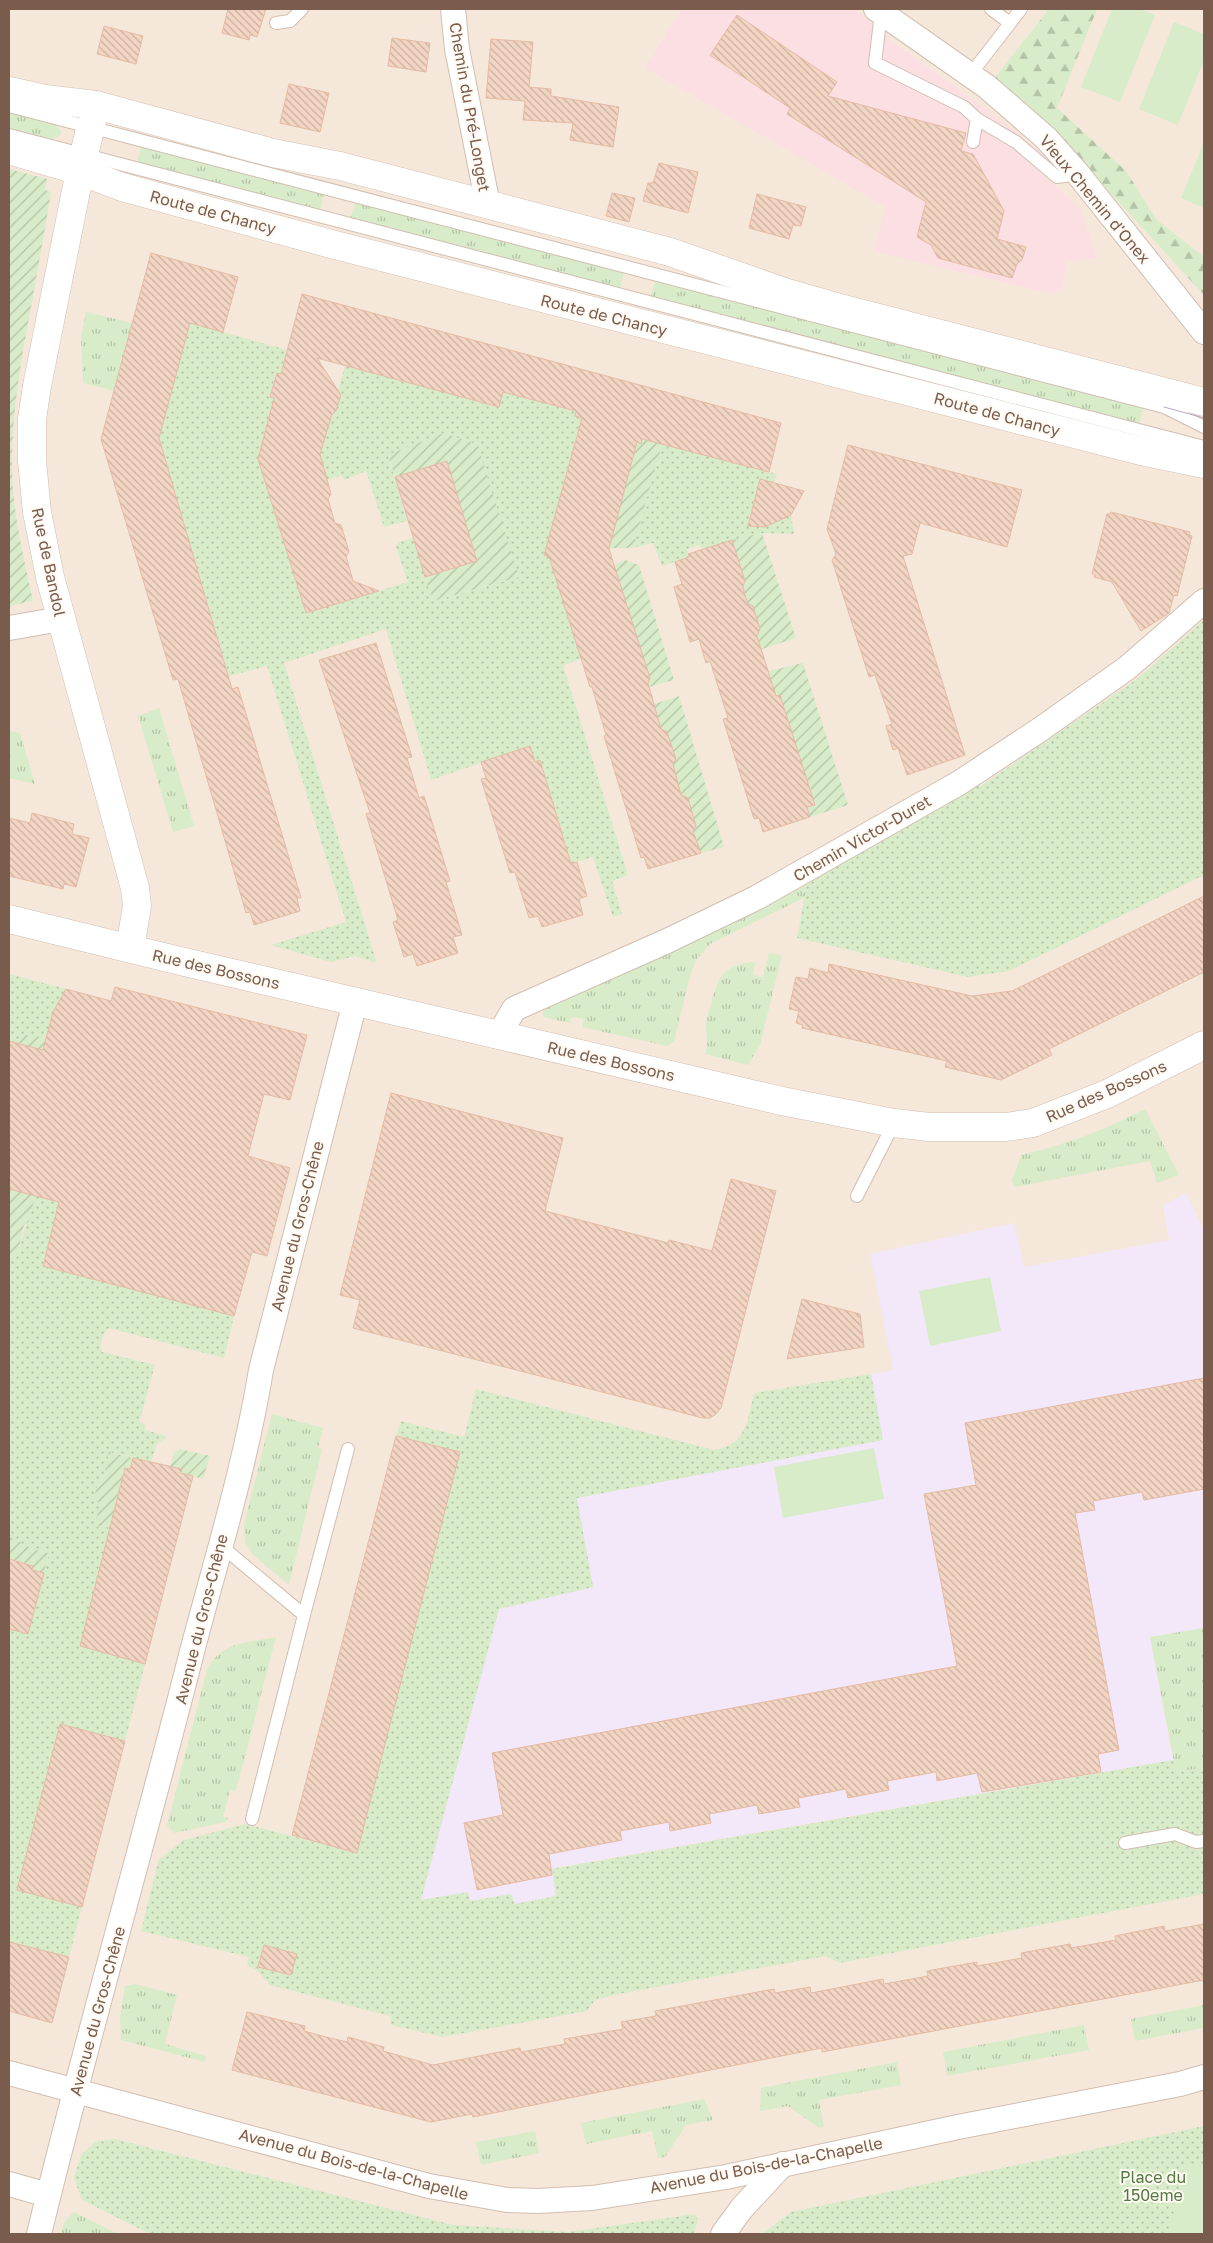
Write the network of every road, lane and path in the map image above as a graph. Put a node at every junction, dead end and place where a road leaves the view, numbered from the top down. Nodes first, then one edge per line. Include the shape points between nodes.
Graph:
1 (302, 9) edge
2 (453, 9) edge
3 (991, 9) edge
4 (1021, 9) edge
5 (878, 11) edge
6 (276, 23) dead end
7 (1010, 23) junction
8 (970, 75) junction
9 (9, 91) edge
10 (9, 106) edge
11 (94, 116) junction
12 (977, 119) junction
13 (9, 135) edge
14 (972, 142) dead end
15 (9, 150) edge
16 (82, 163) junction
17 (1078, 174) junction
18 (488, 205) junction
19 (1204, 332) edge
20 (1204, 402) edge
21 (1204, 427) edge
22 (1204, 447) edge
23 (1204, 464) edge
24 (1204, 601) edge
25 (61, 619) junction
26 (9, 628) edge
27 (9, 919) edge
28 (130, 948) junction
29 (355, 1002) junction
30 (499, 1035) junction
31 (1204, 1045) edge
32 (894, 1124) junction
33 (857, 1196) dead end
34 (348, 1449) dead end
35 (220, 1545) junction
36 (304, 1615) junction
37 (252, 1819) dead end
38 (1204, 1841) edge
39 (1125, 1843) dead end
40 (9, 2073) edge
41 (1204, 2077) edge
42 (75, 2089) junction
43 (783, 2164) junction
44 (9, 2184) edge
45 (48, 2195) junction
46 (39, 2234) edge
47 (723, 2234) edge

1 - 6 lane via 290,21
2 - 18 street, Chemin du Pré-Longet via 457,49
3 - 7 lane
4 - 7 lane
5 - 8 street, Vieux Chemin d'Onex
5 - 12 lane via 875,63 964,107
7 - 8 lane
8 - 17 street, Vieux Chemin d'Onex via 1046,138
9 - 11 main road
10 - 11 lane
11 - 16 main road, Rue de Bandol
11 - 18 main road via 340,166
11 - 21 lane via 1164,407
12 - 14 lane
12 - 17 lane via 1016,142 1057,177
13 - 16 lane
15 - 16 main road, Route de Chancy
16 - 22 lane
16 - 23 main road, Route de Chancy via 122,187 304,237 1141,452
16 - 25 main road, Rue de Bandol via 32,419 37,512
17 - 19 street, Vieux Chemin d'Onex
18 - 20 main road via 670,252 840,308
24 - 30 street, Chemin Victor-Duret via 1127,668 959,783 756,898 514,1009
25 - 26 street
25 - 28 main road, Rue de Bandol via 135,888 137,906
27 - 28 main road, Rue des Bossons
28 - 29 main road, Rue des Bossons
29 - 30 main road, Rue des Bossons
29 - 35 street, Avenue du Gros-Chêne
30 - 32 main road, Rue des Bossons
31 - 32 main road, Rue des Bossons via 1107,1094 1033,1123 969,1128
32 - 33 lane
34 - 36 lane
35 - 36 lane
35 - 42 street, Avenue du Gros-Chêne via 145,1838
36 - 37 lane
38 - 39 lane via 1196,1842 1175,1834
40 - 42 street, Avenue du Bois-de-la-Chapelle
41 - 43 street, Avenue du Bois-de-la-Chapelle
42 - 43 street, Avenue du Bois-de-la-Chapelle via 428,2186 507,2200 592,2198 726,2177
42 - 45 street, Avenue du Gros-Chêne
43 - 47 street
44 - 45 street
45 - 46 street, Avenue du Gros-Chêne

